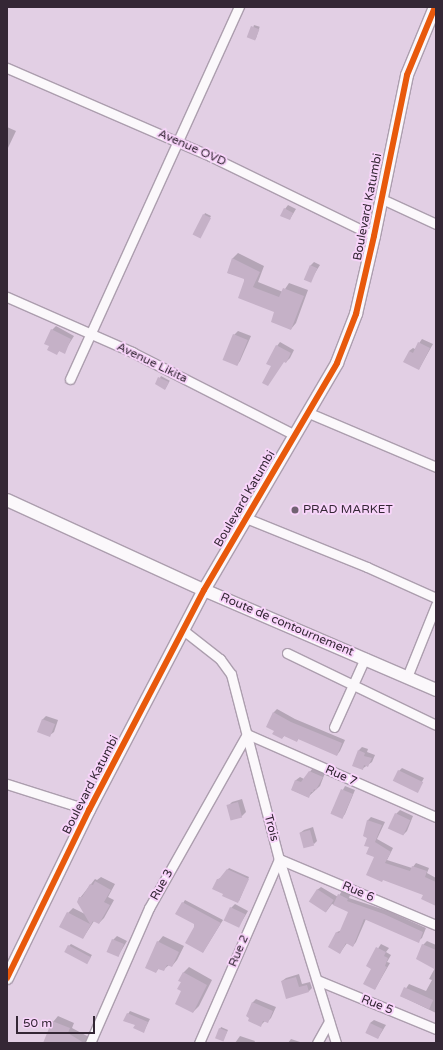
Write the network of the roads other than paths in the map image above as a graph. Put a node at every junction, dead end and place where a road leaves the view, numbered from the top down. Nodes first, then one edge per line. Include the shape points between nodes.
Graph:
1 (239, 7) edge
2 (434, 7) edge
3 (7, 68) edge
4 (177, 141) junction
5 (382, 198) junction
6 (436, 224) edge
7 (374, 236) junction
8 (7, 297) edge
9 (91, 334) junction
10 (70, 379) dead end
11 (308, 413) junction
12 (295, 435) junction
13 (436, 467) edge
14 (7, 500) edge
15 (246, 518) junction
16 (204, 590) junction
17 (436, 598) edge
18 (436, 605) edge
19 (183, 630) junction
20 (288, 653) dead end
21 (364, 658) junction
22 (407, 677) junction
23 (351, 685) junction
24 (436, 690) edge
25 (436, 725) edge
26 (334, 727) dead end
27 (247, 734) junction
28 (7, 784) edge
29 (89, 810) junction
30 (436, 817) edge
31 (279, 859) junction
32 (436, 925) edge
33 (7, 978) edge
34 (318, 980) junction
35 (328, 1021) junction
36 (436, 1029) edge
37 (90, 1043) edge
38 (200, 1043) edge
39 (317, 1043) edge
40 (336, 1043) edge

1 - 4 street
2 - 5 street, Boulevard Katumbi via 407,75
3 - 4 street, Avenue OVD
4 - 7 street, Avenue OVD
4 - 9 street
5 - 6 street
5 - 7 street, Boulevard Katumbi
7 - 11 street, Boulevard Katumbi via 347,341 338,363
8 - 9 street, Avenue Likita
9 - 10 street
9 - 12 street, Avenue Likita via 132,352
11 - 12 street, Boulevard Katumbi
11 - 13 street
12 - 15 street, Boulevard Katumbi
14 - 16 street, Route de contournement
15 - 16 street, Boulevard Katumbi
15 - 17 street
16 - 19 street, Boulevard Katumbi
16 - 21 street, Route de contournement
18 - 22 street
19 - 27 street, Trois via 220,659 231,674
19 - 29 street, Boulevard Katumbi
20 - 23 street
21 - 22 street, Route de contournement
21 - 23 street
22 - 24 street, Route de contournement
23 - 25 street
23 - 26 street
27 - 30 street, Rue 7
27 - 31 street, Trois
27 - 37 street, Rue 3 via 149,908
28 - 29 street
29 - 33 street, Boulevard Katumbi
31 - 32 street, Rue 6
31 - 34 street, Trois
31 - 38 street, Rue 2
34 - 35 street, Trois
34 - 36 street, Rue 5
35 - 39 street
35 - 40 street, Trois

